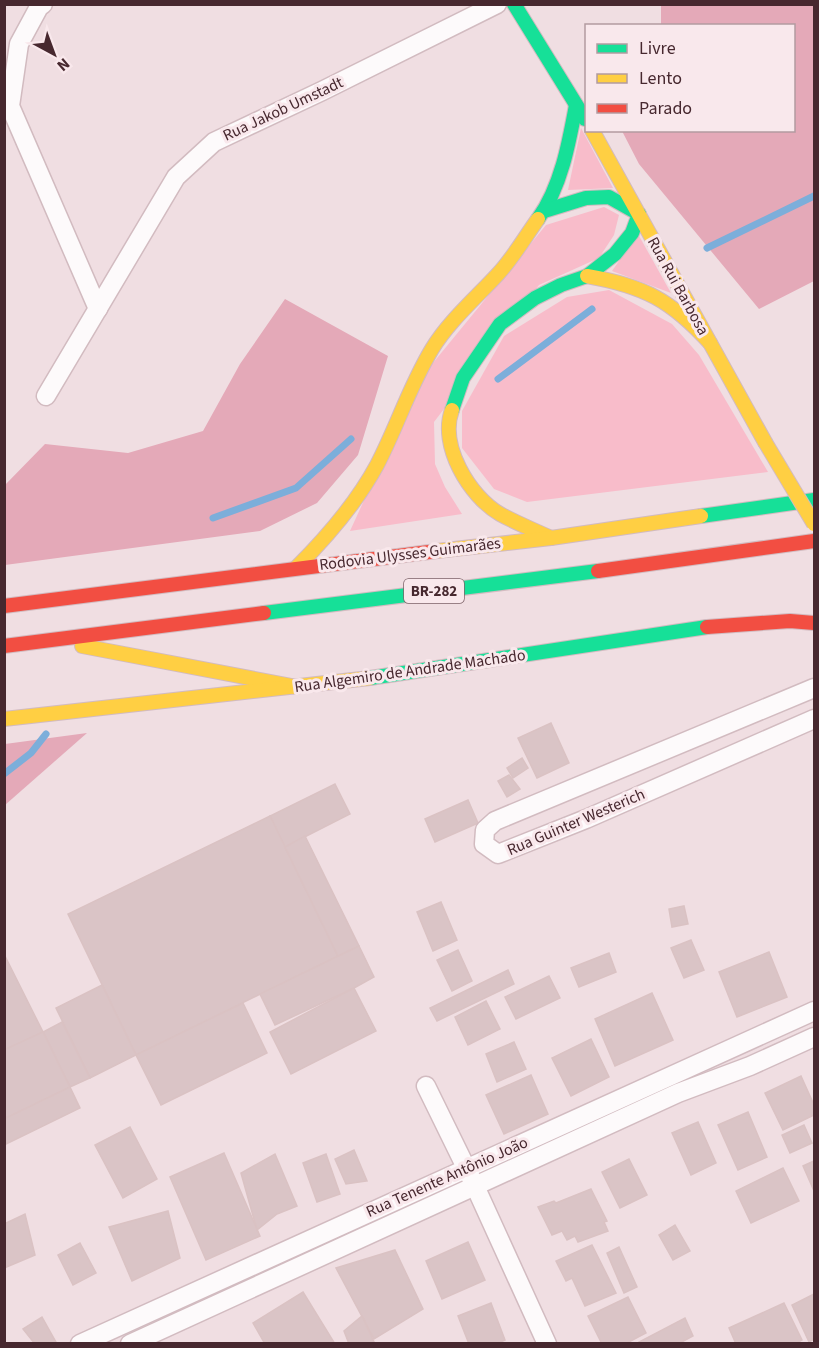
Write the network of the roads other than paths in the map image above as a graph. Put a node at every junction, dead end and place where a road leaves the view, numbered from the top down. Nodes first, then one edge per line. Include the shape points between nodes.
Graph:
1 (43, 4) edge
2 (497, 4) edge
3 (514, 4) edge
4 (576, 105) junction
5 (585, 120) edge
6 (593, 132) edge
7 (544, 211) junction
8 (639, 214) junction
9 (587, 276) junction
10 (98, 309) junction
11 (710, 343) junction
12 (46, 396) dead end
13 (814, 500) edge
14 (814, 524) edge
15 (551, 538) junction
16 (814, 541) edge
17 (296, 568) junction
18 (4, 606) edge
19 (814, 623) edge
20 (53, 640) junction
21 (4, 646) edge
22 (297, 687) junction
23 (814, 688) edge
24 (762, 710) junction
25 (4, 719) edge
26 (814, 719) edge
27 (774, 737) junction
28 (672, 748) junction
29 (682, 777) junction
30 (572, 789) junction
31 (586, 819) junction
32 (814, 1011) edge
33 (814, 1037) edge
34 (739, 1045) junction
35 (750, 1066) junction
36 (670, 1076) junction
37 (426, 1086) dead end
38 (678, 1093) junction
39 (466, 1168) junction
40 (475, 1186) junction
41 (322, 1234) junction
42 (331, 1252) junction
43 (219, 1281) junction
44 (227, 1299) junction
45 (124, 1323) junction
46 (131, 1343) edge
47 (80, 1344) edge
48 (547, 1344) edge

1 - 10 street via 19,44 10,106
2 - 10 street, Rua Jakob Umstadt via 214,142 176,177
3 - 4 main road
4 - 5 main road
4 - 7 main road via 569,142
6 - 8 main road, Rua Rui Barbosa
7 - 8 main road via 586,198 609,197
7 - 17 main road via 499,273 433,346 365,485 330,534
8 - 9 main road via 632,233 615,254
8 - 11 main road, Rua Rui Barbosa
9 - 11 main road via 644,289 669,303
9 - 15 main road via 535,298 501,324 463,378 448,420 452,451 468,485 498,513
10 - 12 street, Rua Jakob Umstadt
11 - 14 main road, Rua Rui Barbosa, bridge
13 - 15 main road, Rodovia Ulysses Guimarães / BR-282
15 - 17 main road, Rodovia Ulysses Guimarães / BR-282
16 - 20 main road, BR-282
17 - 18 main road, Rodovia Ulysses Guimarães / BR-282
19 - 22 main road, Rua Algemiro de Andrade Machado via 715,626
20 - 21 main road, BR-282
20 - 22 main road
22 - 25 main road, Rua Algemiro de Andrade Machado
23 - 24 street, Rua Guinter Westerich
24 - 27 street
24 - 28 street, Rua Guinter Westerich
26 - 27 street, Rua Guinter Westerich
27 - 29 street, Rua Guinter Westerich
28 - 29 street
28 - 30 street, Rua Guinter Westerich
29 - 31 street, Rua Guinter Westerich
30 - 31 street
30 - 31 street, Rua Guinter Westerich via 495,821 485,830 484,844 498,854
32 - 34 street, Rua Tenente Antônio João
33 - 35 street, Rua Tenente Antônio João
34 - 35 street
34 - 36 street, Rua Tenente Antônio João
35 - 38 street, Rua Tenente Antônio João
36 - 38 street
36 - 39 street, Rua Tenente Antônio João
37 - 39 street
38 - 40 street, Rua Tenente Antônio João
39 - 40 street
39 - 41 street, Rua Tenente Antônio João
40 - 42 street, Rua Tenente Antônio João
40 - 48 street
41 - 42 street
41 - 43 street, Rua Tenente Antônio João
42 - 44 street, Rua Tenente Antônio João
43 - 44 street
43 - 45 street, Rua Tenente Antônio João
44 - 46 street, Rua Tenente Antônio João
45 - 46 street
45 - 47 street, Rua Tenente Antônio João

